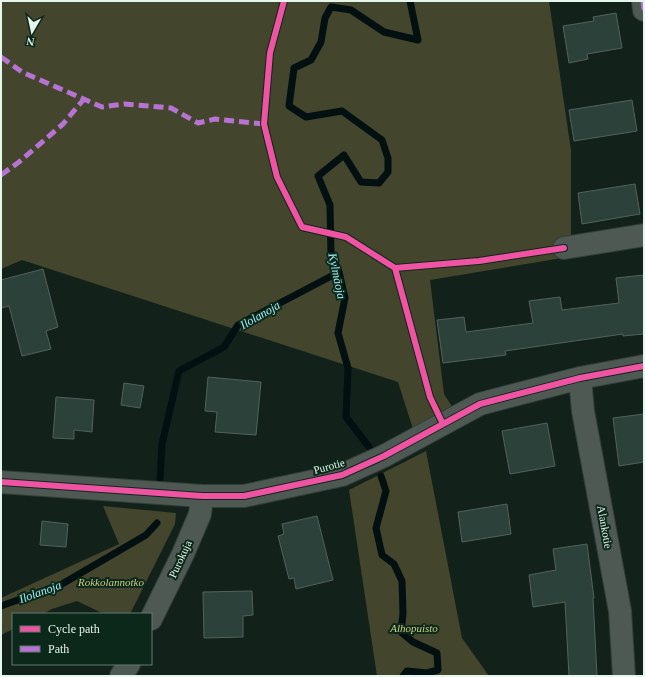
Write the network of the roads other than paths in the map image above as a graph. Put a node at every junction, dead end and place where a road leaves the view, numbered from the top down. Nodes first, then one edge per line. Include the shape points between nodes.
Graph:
1 (643, 1) edge
2 (644, 10) edge
3 (644, 235) edge
4 (564, 248) dead end
5 (644, 366) edge
6 (580, 378) junction
7 (1, 482) edge
8 (202, 496) junction
9 (152, 617) edge
10 (624, 676) edge

1 - 2 street
3 - 4 street
5 - 6 street, Purotie
6 - 8 street, Purotie via 480,404 384,456 342,475 244,496
6 - 10 street, Alankotie via 583,411 620,612
7 - 8 street, Purotie
8 - 9 street, Purokuja via 200,514

